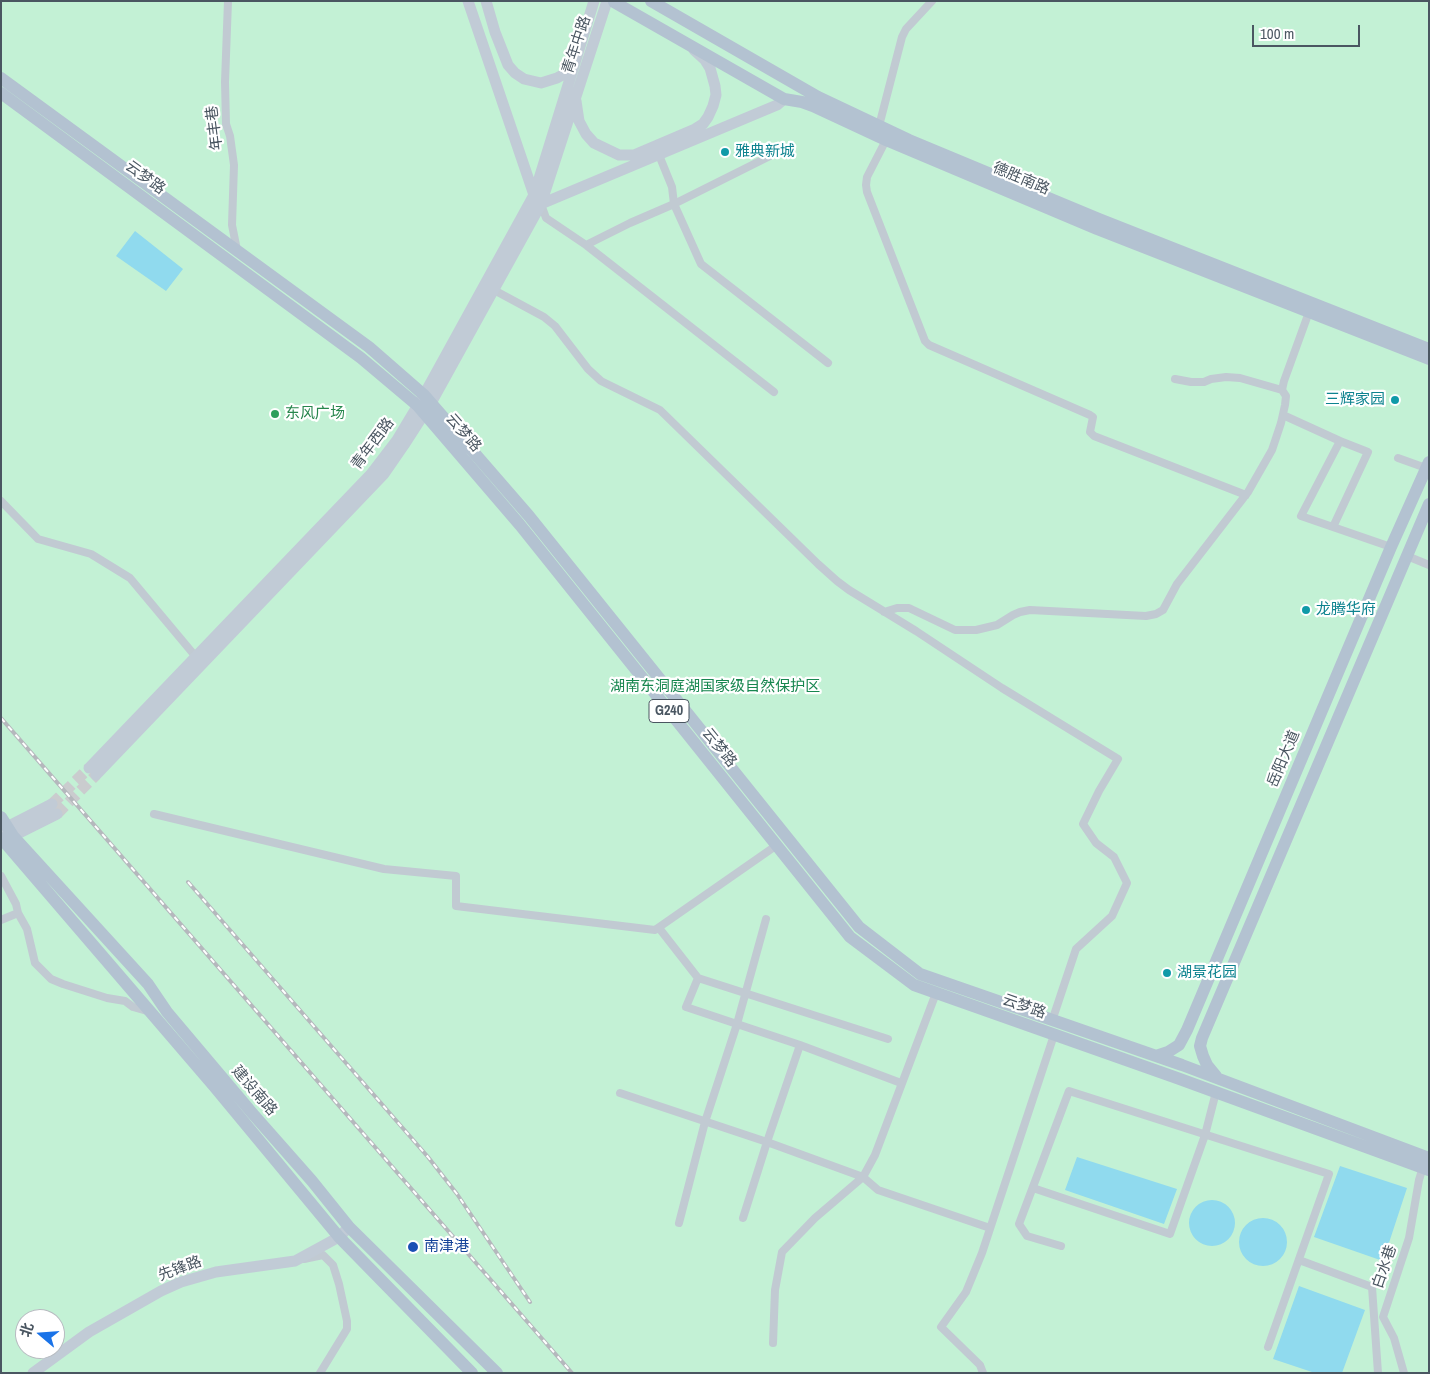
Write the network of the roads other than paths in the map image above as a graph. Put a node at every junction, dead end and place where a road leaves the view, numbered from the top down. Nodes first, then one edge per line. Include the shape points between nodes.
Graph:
1 (228, 1) edge
2 (468, 1) edge
3 (486, 1) edge
4 (594, 1) edge
5 (651, 1) edge
6 (932, 1) edge
7 (610, 2) edge
8 (688, 44) junction
9 (574, 66) junction
10 (1, 78) edge
11 (1, 93) edge
12 (575, 98) junction
13 (784, 99) junction
14 (880, 126) junction
15 (886, 140) junction
16 (786, 148) dead end
17 (659, 155) junction
18 (537, 199) junction
19 (674, 204) junction
20 (586, 245) junction
21 (237, 250) junction
22 (492, 289) junction
23 (1309, 312) junction
24 (1429, 349) edge
25 (1429, 359) edge
26 (828, 363) dead end
27 (1175, 379) dead end
28 (1282, 390) junction
29 (774, 392) dead end
30 (424, 404) junction
31 (1283, 415) junction
32 (1340, 441) junction
33 (1376, 451) dead end
34 (1398, 458) dead end
35 (1428, 465) edge
36 (1246, 495) junction
37 (1, 502) edge
38 (1429, 504) edge
39 (1332, 527) junction
40 (1391, 547) junction
41 (1407, 556) junction
42 (1429, 565) edge
43 (884, 612) junction
44 (196, 657) junction
45 (54, 809) tunnel mouth
46 (154, 814) dead end
47 (4, 832) edge
48 (777, 845) junction
49 (1, 876) edge
50 (18, 913) junction
51 (766, 919) dead end
52 (1, 920) edge
53 (659, 928) junction
54 (698, 978) junction
55 (745, 993) junction
56 (936, 993) junction
57 (150, 1012) junction
58 (1052, 1021) junction
59 (737, 1024) junction
60 (1054, 1035) junction
61 (888, 1039) dead end
62 (800, 1045) junction
63 (1156, 1056) junction
64 (1218, 1078) junction
65 (901, 1083) junction
66 (1216, 1092) junction
67 (620, 1093) dead end
68 (705, 1122) junction
69 (1205, 1135) junction
70 (767, 1142) junction
71 (1427, 1165) edge
72 (863, 1176) junction
73 (1033, 1188) junction
74 (743, 1218) dead end
75 (680, 1223) dead end
76 (349, 1227) junction
77 (990, 1228) junction
78 (339, 1236) junction
79 (1061, 1246) dead end
80 (1298, 1260) junction
81 (295, 1261) junction
82 (774, 1343) dead end
83 (1268, 1347) dead end
84 (33, 1373) edge
85 (320, 1373) edge
86 (472, 1373) edge
87 (496, 1373) edge
88 (983, 1373) edge
89 (1378, 1373) edge
90 (1404, 1373) edge

1 - 21 street, 年丰巷 via 226,124 234,165 232,225
2 - 18 main road
3 - 9 main road via 508,65 515,73 541,83 557,78
4 - 9 main road, 青年中路
5 - 14 main road, 德胜南路 via 818,97
6 - 14 street via 902,37
7 - 8 main road, 德胜南路
7 - 12 main road, 青年中路
8 - 12 main road via 710,68 716,95 714,106 695,129 634,155 619,154 594,143 586,134 579,122
8 - 13 main road, 德胜南路
9 - 18 main road, 青年西路
10 - 21 main road, G240
11 - 30 main road, 云梦路 / G240
12 - 18 main road, 青年西路
13 - 15 main road, 德胜南路 via 813,106
13 - 17 main road
14 - 24 main road, 德胜南路 via 1099,219
15 - 23 main road, 德胜南路 via 1097,229
15 - 36 street via 866,185 929,345 1090,415 1093,417 1090,432 1094,436
16 - 19 street
17 - 18 main road
17 - 19 street via 672,187
18 - 20 street via 546,218
18 - 22 main road, 青年西路
18 - 30 main road, 青年西路
19 - 20 street
19 - 26 street via 701,264
20 - 29 street
21 - 30 main road, G240 via 369,347
22 - 30 main road, 青年西路
22 - 43 street via 556,326 588,369 601,380 660,410 826,572
23 - 25 main road, 德胜南路
23 - 28 street
27 - 28 street via 1204,382 1226,376
28 - 31 street via 1286,396
30 - 44 main road, 青年西路 via 372,474
30 - 44 main road, 青年西路 via 404,446 384,474 92,771
30 - 48 main road, 云梦路 / G240
30 - 58 main road, G240 via 529,516 859,927 920,974
31 - 32 street
31 - 33 street
31 - 36 street via 1272,450
32 - 39 street via 1368,452
32 - 39 street via 1301,516
34 - 35 street
35 - 40 main road, 岳阳大道
36 - 43 street via 1176,584 1163,610 1156,614 1030,610 988,628 955,630 909,608
37 - 44 street via 38,539 91,554 130,578
38 - 41 main road
39 - 40 street
40 - 63 main road, 岳阳大道 via 1187,1030 1179,1045
41 - 42 street
41 - 64 main road via 1202,1038 1200,1046 1207,1066
43 - 58 street via 1118,759 1083,824 1096,844 1114,857 1127,883 1112,916 1076,948
45 - 47 main road
46 - 53 street via 384,869 456,876 456,906
47 - 57 main road, 建设南路
47 - 76 main road, 建设南路 via 148,984 166,1012
48 - 53 street
48 - 56 main road, 云梦路 / G240 via 850,937 914,985
49 - 50 street
50 - 52 street
50 - 57 street via 27,929 35,963 51,979 125,1001
51 - 55 street
53 - 54 street
54 - 55 street
54 - 59 street via 686,1007
55 - 59 street
55 - 61 street
56 - 60 main road, 云梦路 / G240
56 - 65 street
57 - 78 main road, 建设南路
58 - 63 main road, G240
59 - 62 street
59 - 68 street
60 - 66 main road, 云梦路 / G240
60 - 77 street
62 - 65 street
62 - 70 street
63 - 64 main road, G240
64 - 71 main road, G240
65 - 72 street via 875,1155
66 - 69 street
66 - 71 main road, 云梦路 / G240
67 - 68 street
68 - 70 street
68 - 75 street
69 - 73 street via 1069,1091
69 - 73 street via 1170,1234
69 - 80 street via 1329,1174
70 - 72 street
70 - 74 street
71 - 90 street, 白水巷 via 1419,1180 1409,1238 1383,1316 1394,1338
72 - 77 street via 878,1190
72 - 82 street via 782,1252 775,1290
73 - 79 street via 1019,1224 1027,1236
76 - 78 main road, 先锋路
76 - 87 main road, 建设南路
77 - 88 street via 966,1292 941,1327 980,1365
78 - 81 main road, 先锋路
78 - 86 main road, 建设南路
80 - 83 street
80 - 89 street via 1372,1287
81 - 84 main road, 先锋路 via 216,1272 181,1282 89,1332
81 - 85 street via 323,1255 333,1265 339,1284 347,1329

